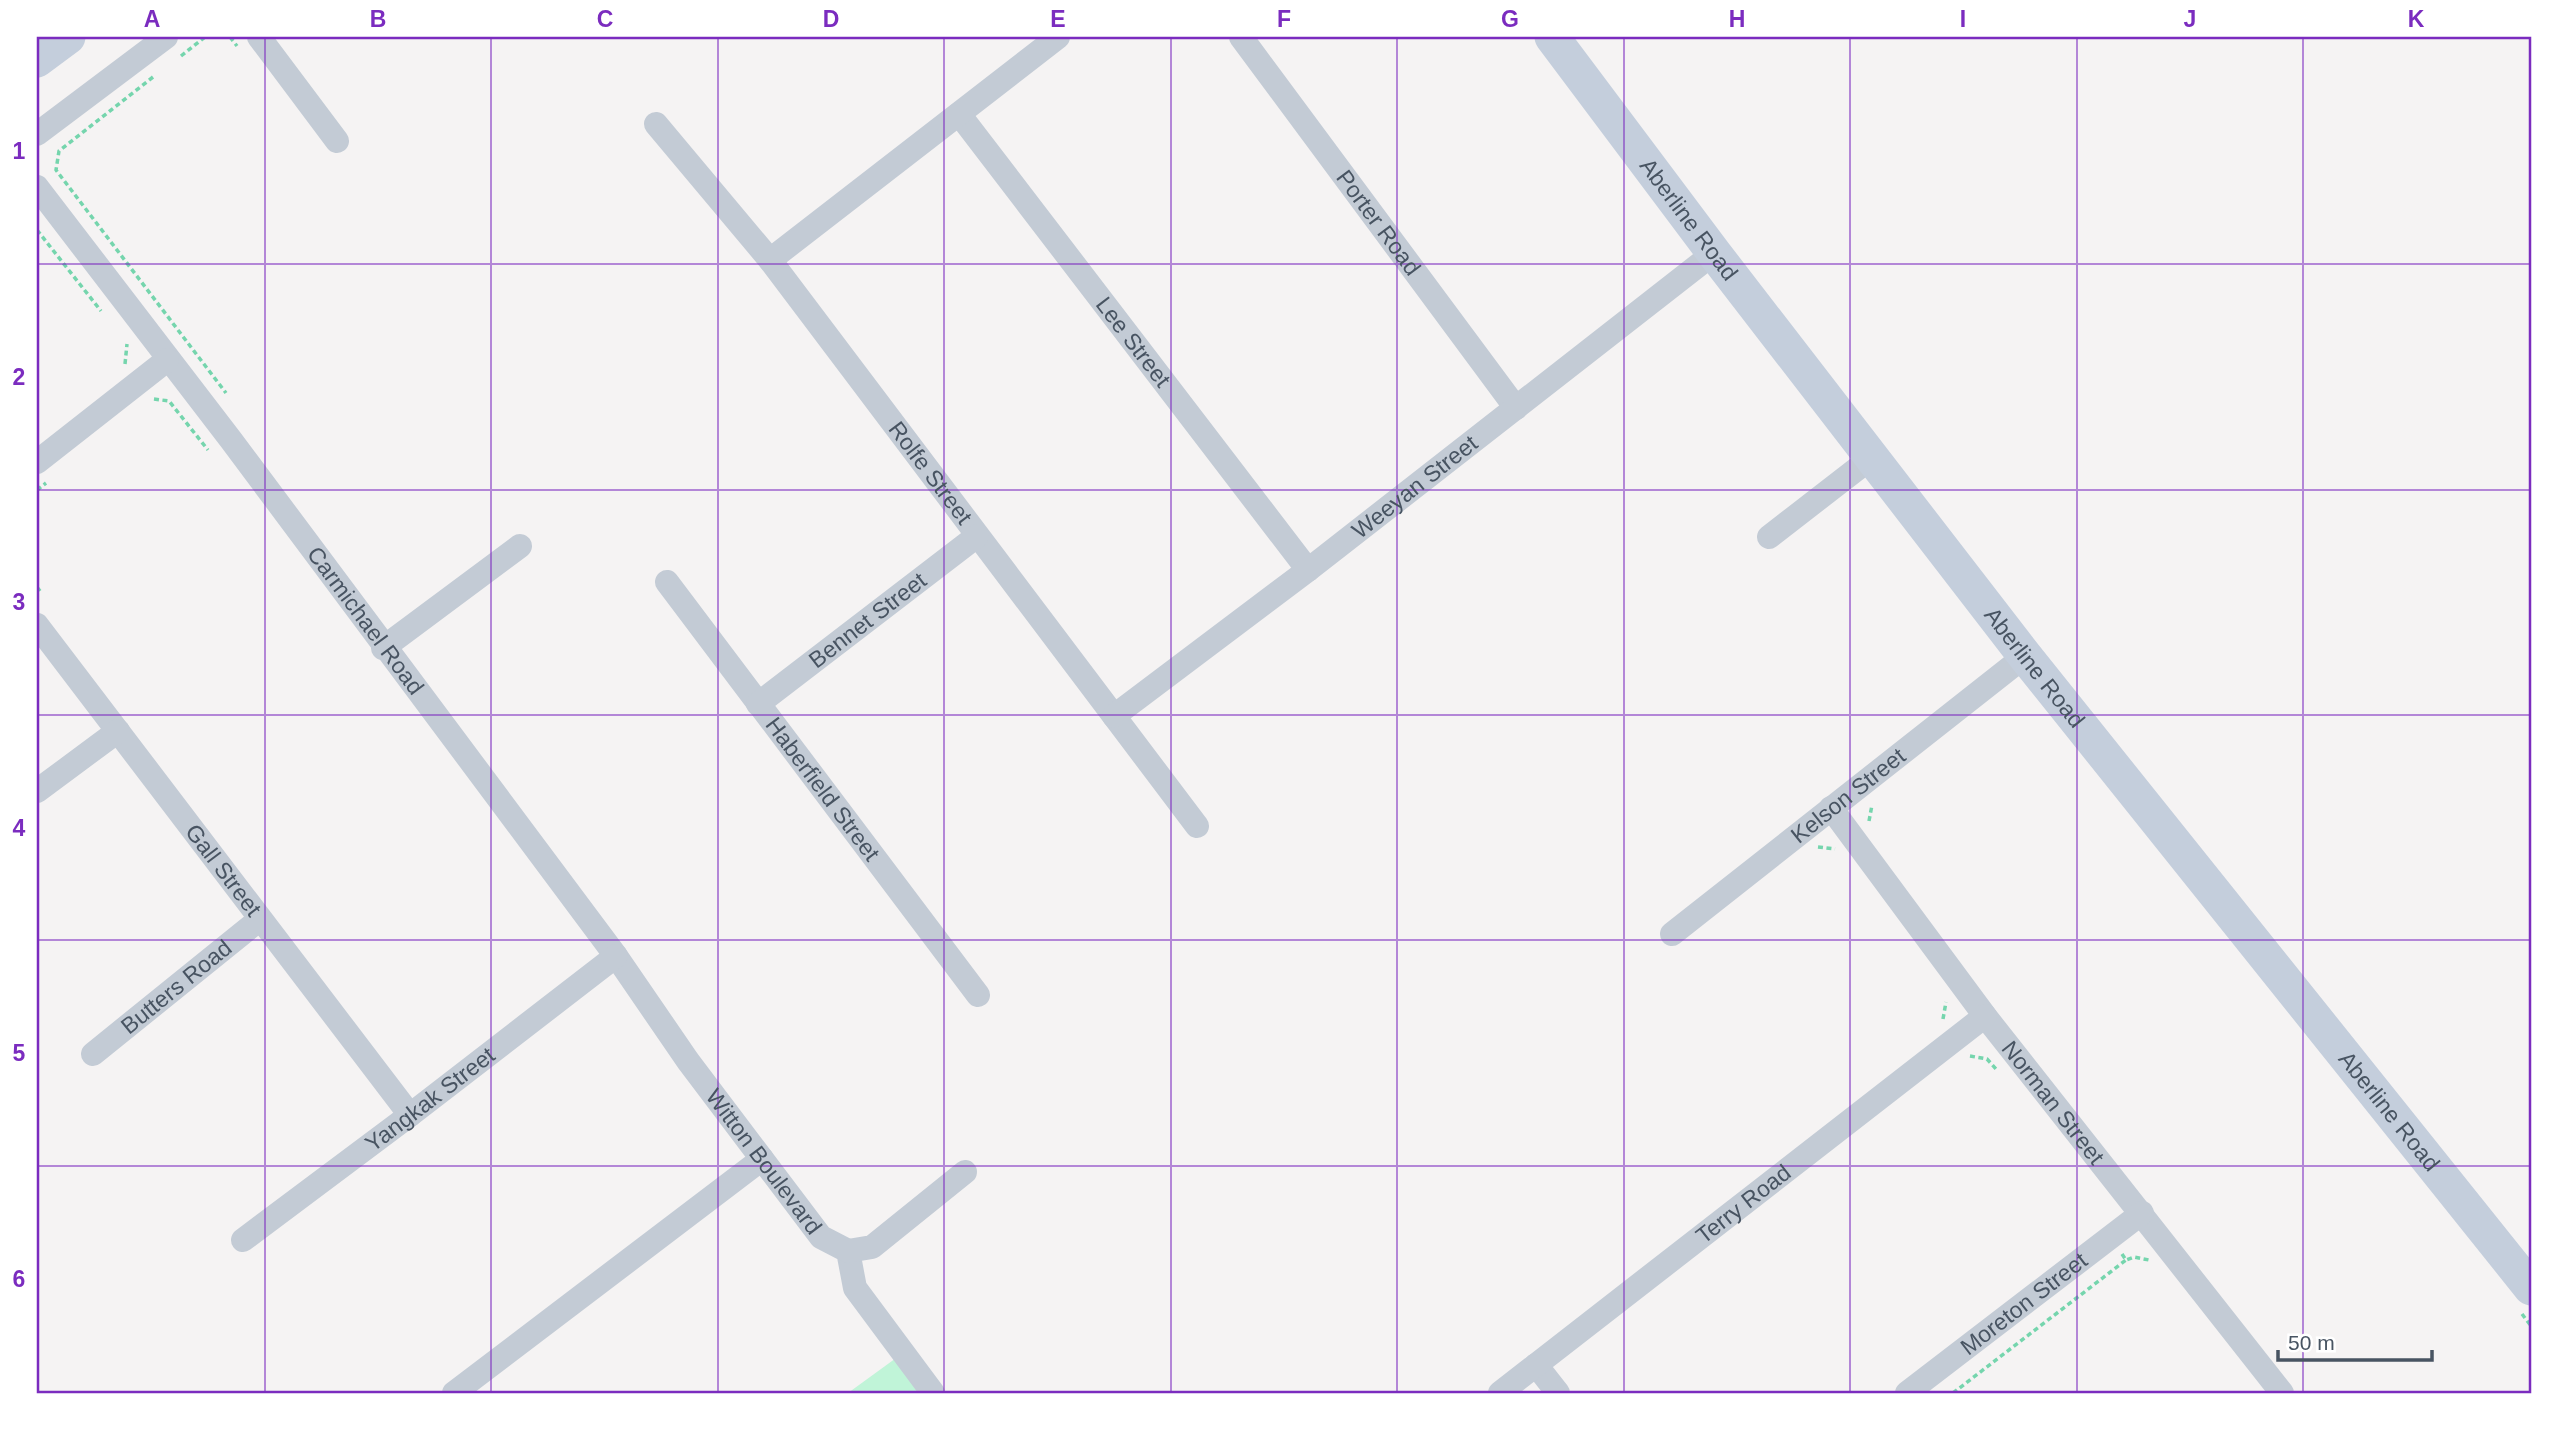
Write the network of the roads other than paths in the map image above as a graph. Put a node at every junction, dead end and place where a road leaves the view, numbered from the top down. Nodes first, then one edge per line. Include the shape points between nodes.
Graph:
1 (68, 37) edge
2 (166, 37) edge
3 (259, 37) edge
4 (1058, 37) edge
5 (1241, 37) edge
6 (1552, 37) edge
7 (37, 60) edge
8 (959, 114) junction
9 (656, 124) dead end
10 (37, 134) edge
11 (337, 141) dead end
12 (37, 187) edge
13 (1714, 253) junction
14 (770, 260) junction
15 (167, 360) junction
16 (1516, 408) junction
17 (1871, 458) junction
18 (42, 472) edge
19 (977, 536) junction
20 (1769, 537) dead end
21 (520, 545) dead end
22 (1308, 570) junction
23 (667, 582) dead end
24 (37, 625) edge
25 (383, 648) junction
26 (2025, 656) junction
27 (758, 704) junction
28 (1114, 716) junction
29 (118, 731) junction
30 (37, 791) edge
31 (1831, 808) junction
32 (1197, 826) dead end
33 (260, 919) junction
34 (1672, 934) dead end
35 (616, 956) junction
36 (978, 995) dead end
37 (1984, 1016) junction
38 (93, 1054) dead end
39 (688, 1061) joint
40 (410, 1115) junction
41 (762, 1159) junction
42 (965, 1172) dead end
43 (2142, 1213) junction
44 (243, 1240) dead end
45 (848, 1251) junction
46 (2531, 1288) edge
47 (1536, 1365) junction
48 (454, 1393) edge
49 (933, 1393) edge
50 (1500, 1393) edge
51 (1558, 1393) edge
52 (1908, 1393) edge
53 (2282, 1393) edge

1 - 7 street
2 - 10 street
3 - 11 street
4 - 8 street
5 - 16 street, Porter Road
6 - 13 street, Aberline Road
8 - 14 street
8 - 22 street, Lee Street
9 - 14 street, Rolfe Street
12 - 15 street, Carmichael Road
13 - 16 street, Weeyan Street
13 - 17 street, Aberline Road
14 - 19 street, Rolfe Street
15 - 18 street
15 - 25 street, Carmichael Road
16 - 22 street, Weeyan Street
17 - 20 street
17 - 26 street, Aberline Road
19 - 27 street, Bennet Street
19 - 28 street, Rolfe Street
21 - 25 street
22 - 28 street, Weeyan Street
23 - 27 street, Haberfield Street
24 - 29 street, Gall Street
25 - 35 street, Carmichael Road
26 - 31 street, Kelson Street
26 - 46 street, Aberline Road
27 - 36 street, Haberfield Street
28 - 32 street, Rolfe Street
29 - 30 street
29 - 33 street, Gall Street
31 - 34 street, Kelson Street
31 - 37 street, Norman Street
33 - 38 street, Butters Road
33 - 40 street, Gall Street
35 - 39 street, Carmichael Road
35 - 40 street, Yangkak Street
37 - 43 street, Norman Street
37 - 47 street, Terry Road
39 - 41 street, Witton Boulevard
40 - 44 street, Yangkak Street
41 - 45 street, Witton Boulevard via 821,1237
41 - 48 street
42 - 45 street via 872,1247
43 - 52 street, Moreton Street
43 - 53 street, Norman Street
45 - 49 street via 855,1288
47 - 50 street, Terry Road
47 - 51 street

